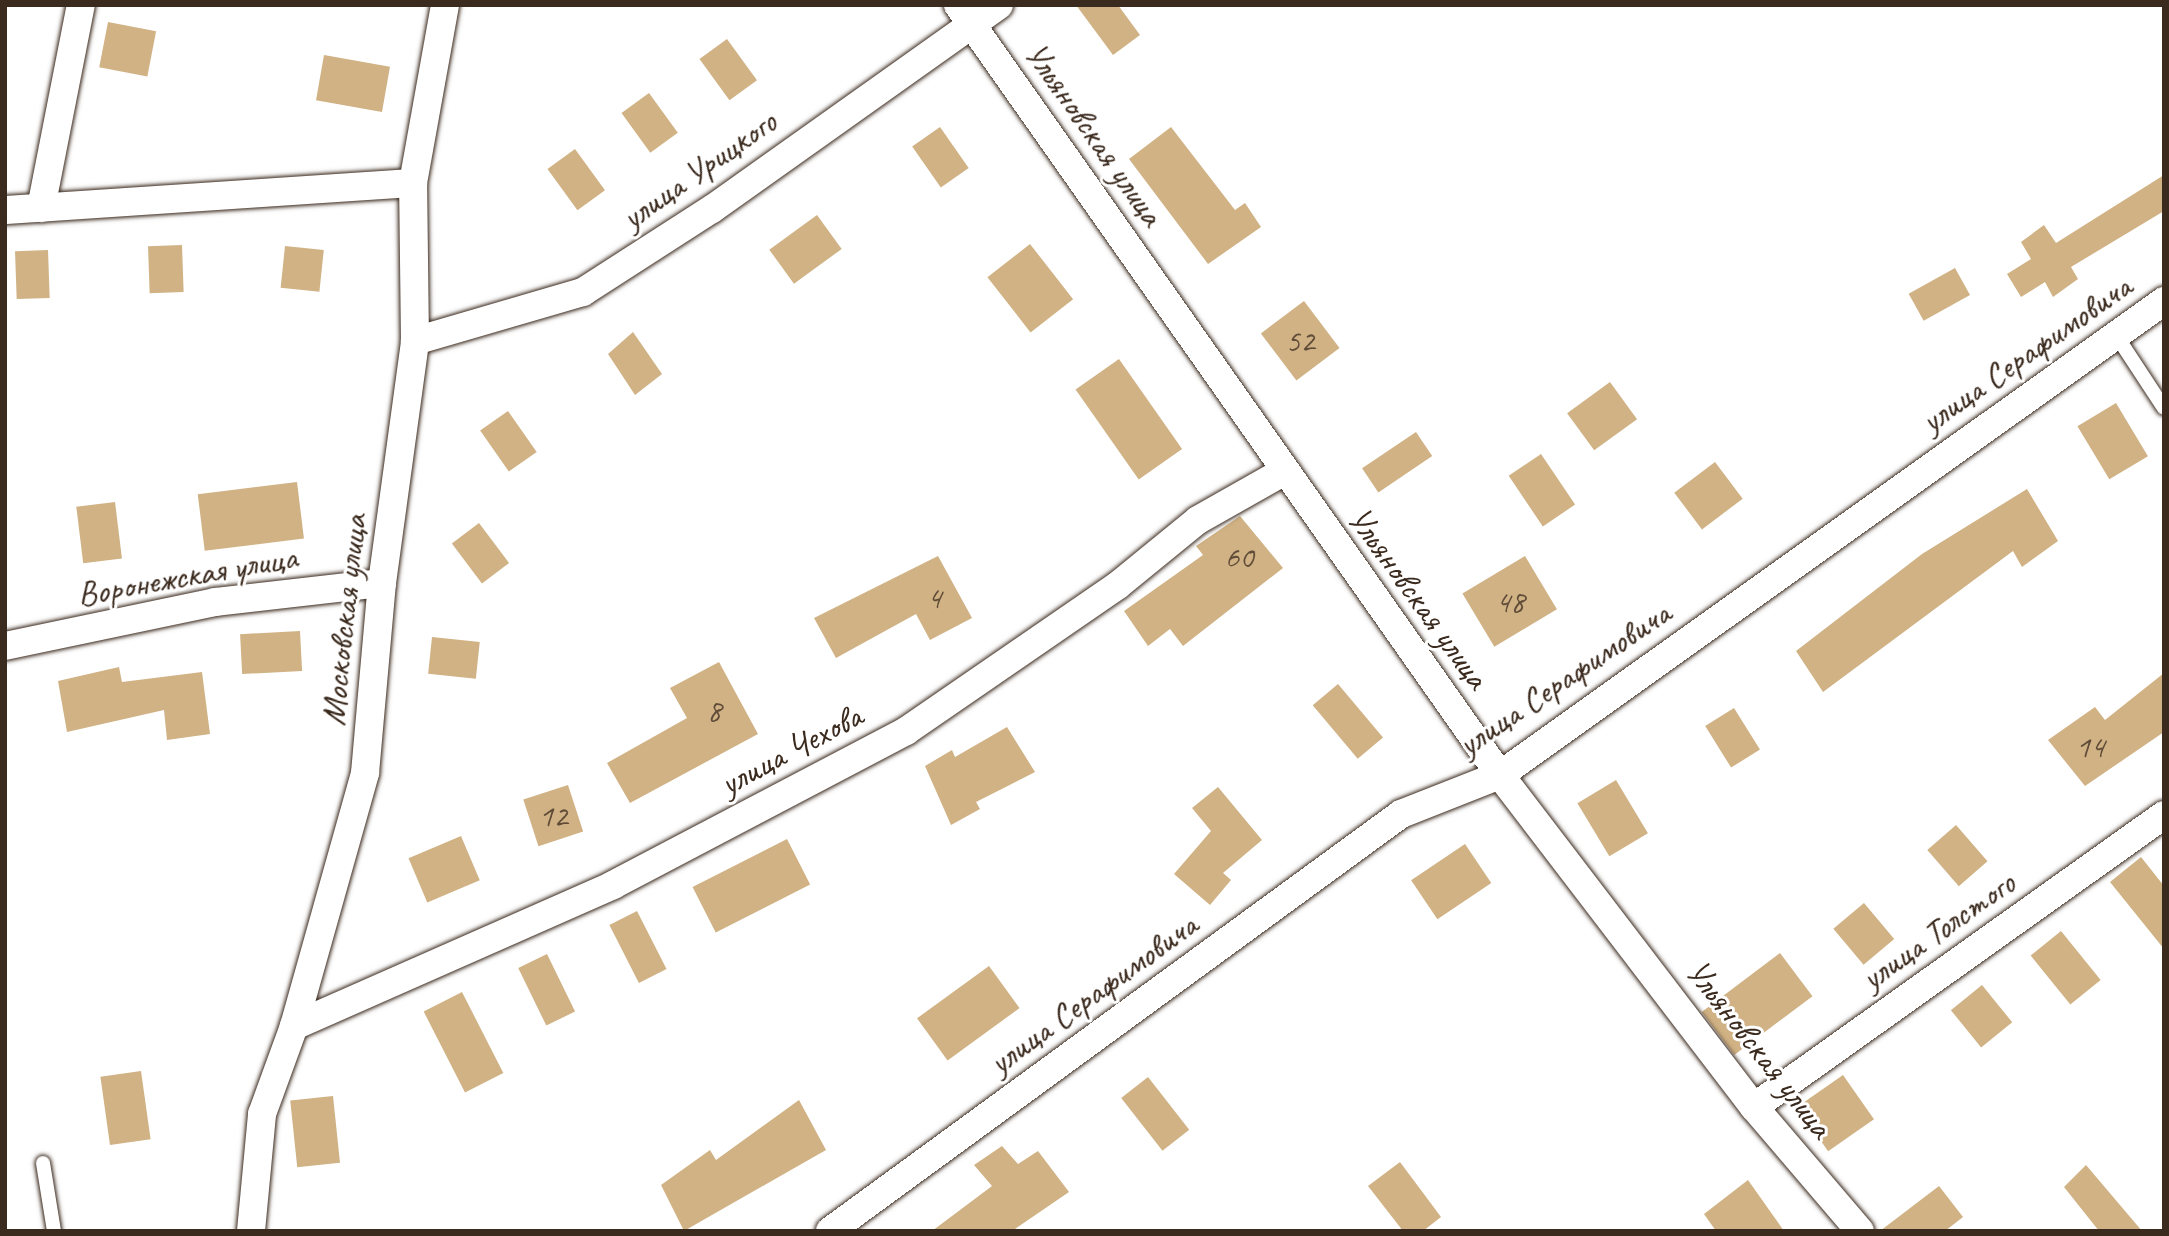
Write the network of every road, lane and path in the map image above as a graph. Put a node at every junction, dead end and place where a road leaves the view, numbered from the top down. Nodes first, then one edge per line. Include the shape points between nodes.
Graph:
1 (81, 5) edge
2 (445, 5) edge
3 (999, 5) edge
4 (965, 13) edge
5 (412, 183) junction
6 (41, 208) junction
7 (5, 210) edge
8 (2164, 301) edge
9 (2116, 335) junction
10 (415, 341) junction
11 (2164, 408) edge
12 (1283, 472) junction
13 (382, 583) junction
14 (5, 646) edge
15 (1500, 775) junction
16 (2164, 815) edge
17 (294, 1026) junction
18 (1754, 1107) junction
19 (43, 1163) dead end
20 (54, 1231) edge
21 (251, 1231) edge
22 (830, 1231) edge
23 (1860, 1231) edge

1 - 6 street
2 - 5 street, Московская улица
3 - 4 street, улица Урицкого
4 - 10 street, улица Урицкого via 712,209 583,292
4 - 12 street, Ульяновская улица
5 - 6 street
5 - 10 street, Московская улица
6 - 7 street
8 - 9 street, улица Серафимовича
9 - 11 lane
9 - 15 street, улица Серафимовича
10 - 13 street, Московская улица
12 - 15 street, Ульяновская улица
12 - 17 street, улица Чехова via 1198,520 1118,586 905,731 613,885
13 - 14 street, Воронежская улица via 215,602
13 - 17 street, Московская улица via 365,774
15 - 18 street, Ульяновская улица
15 - 22 street, улица Серафимовича via 1401,814
16 - 18 street, улица Толстого
17 - 21 street, Московская улица via 262,1114
18 - 23 street, Ульяновская улица
19 - 20 lane

